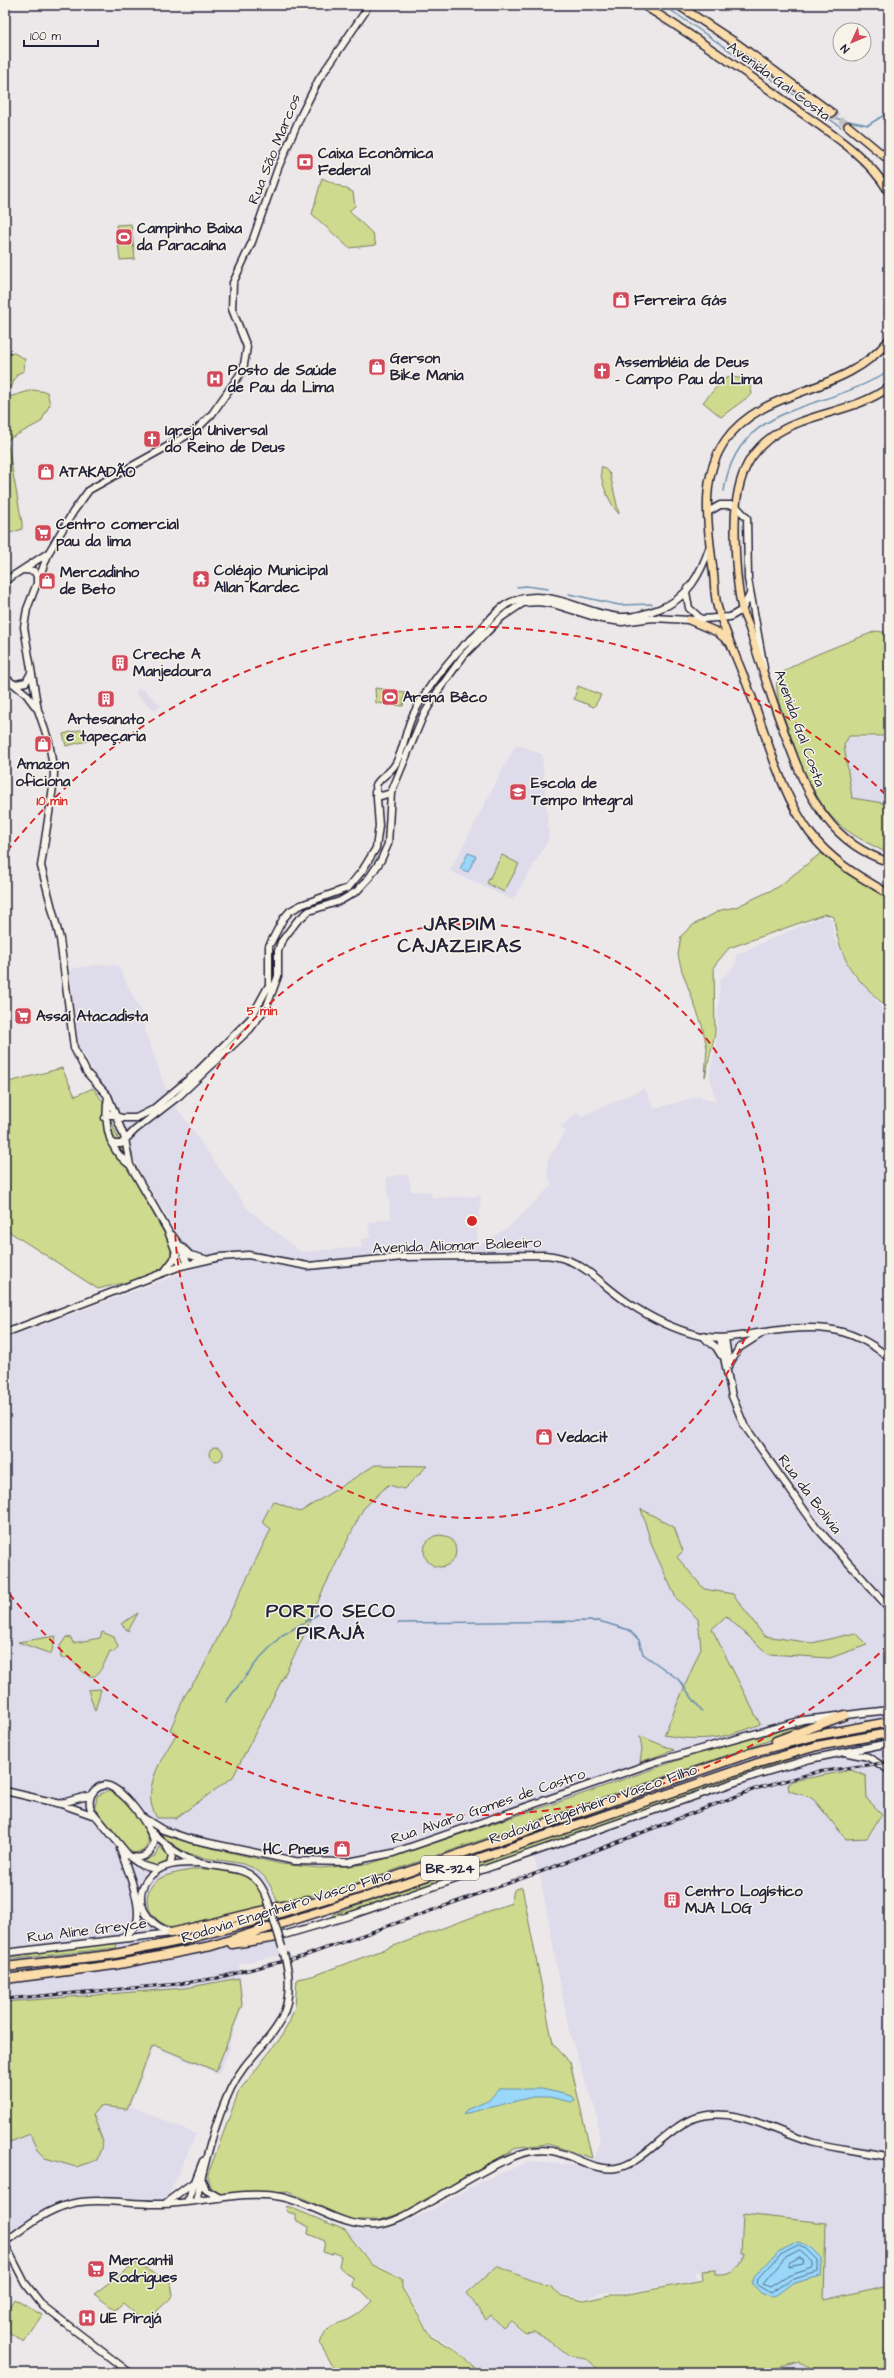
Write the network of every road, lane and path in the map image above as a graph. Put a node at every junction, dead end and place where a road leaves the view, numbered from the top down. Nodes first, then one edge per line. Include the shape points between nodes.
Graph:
1 (367, 5) edge
2 (643, 5) edge
3 (678, 5) edge
4 (832, 113) tunnel mouth
5 (848, 126) tunnel mouth
6 (889, 160) edge
7 (889, 192) edge
8 (889, 340) edge
9 (889, 387) edge
10 (735, 505) junction
11 (708, 512) junction
12 (710, 544) junction
13 (49, 552) junction
14 (24, 570) junction
15 (5, 581) edge
16 (36, 585) junction
17 (686, 592) junction
18 (750, 594) junction
19 (742, 610) junction
20 (721, 617) junction
21 (701, 619) junction
22 (689, 620) junction
23 (731, 644) junction
24 (31, 673) junction
25 (5, 677) edge
26 (766, 682) junction
27 (16, 684) junction
28 (38, 710) junction
29 (381, 779) junction
30 (392, 791) junction
31 (375, 792) junction
32 (889, 862) edge
33 (889, 894) edge
34 (108, 1096) junction
35 (116, 1116) junction
36 (105, 1118) junction
37 (125, 1139) junction
38 (112, 1144) junction
39 (130, 1165) junction
40 (178, 1247) junction
41 (206, 1260) junction
42 (185, 1265) junction
43 (164, 1272) junction
44 (766, 1332) junction
45 (5, 1333) edge
46 (701, 1336) junction
47 (722, 1338) junction
48 (889, 1358) edge
49 (723, 1361) junction
50 (729, 1365) junction
51 (730, 1384) junction
52 (889, 1608) edge
53 (889, 1710) edge
54 (845, 1715) junction
55 (889, 1722) edge
56 (889, 1733) edge
57 (889, 1743) edge
58 (750, 1753) junction
59 (826, 1756) junction
60 (889, 1770) edge
61 (5, 1791) edge
62 (91, 1796) junction
63 (61, 1804) junction
64 (139, 1815) junction
65 (95, 1816) junction
66 (150, 1829) junction
67 (164, 1843) junction
68 (119, 1846) junction
69 (129, 1856) junction
70 (203, 1864) junction
71 (170, 1865) junction
72 (158, 1870) junction
73 (365, 1887) junction
74 (171, 1933) junction
75 (277, 1937) joint
76 (118, 1940) junction
77 (211, 1946) junction
78 (5, 1953) edge
79 (5, 1967) edge
80 (5, 1979) edge
81 (889, 2157) edge
82 (205, 2158) junction
83 (202, 2173) junction
84 (192, 2183) junction
85 (222, 2199) junction
86 (196, 2201) junction
87 (187, 2202) junction
88 (162, 2204) junction
89 (5, 2243) edge
90 (130, 2373) edge

1 - 13 main road, Rua São Marcos via 365,12 319,79 304,109 278,168 252,242 233,283 232,305 247,347 243,370 207,419 195,431 89,490 72,512
2 - 7 main road, Avenida Gal Costa via 734,64 823,128 868,166
3 - 4 main road, Avenida Gal Costa via 739,45
5 - 6 main road, Avenida Gal Costa
8 - 11 main road via 870,359 848,374 768,406 738,426 724,442 714,462 708,489
9 - 10 main road via 844,409 796,423 764,442 744,470
10 - 11 main road via 720,505
10 - 18 main road, Avenida Gal Costa via 747,518
10 - 19 main road via 735,567
11 - 12 main road
12 - 17 main road via 704,566
12 - 20 main road via 715,593
13 - 14 main road
13 - 16 main road, Rua São Marcos
14 - 15 main road
14 - 16 main road via 32,570 36,574
16 - 24 main road, Rua São Marcos via 27,609 24,627
17 - 21 main road via 689,608
17 - 29 main road via 673,604 664,608 621,617 554,599 526,598 507,603 462,647 427,690 412,718 396,763
18 - 19 main road
18 - 26 main road, Avenida Gal Costa
19 - 20 main road via 734,616
19 - 26 main road
20 - 21 main road
20 - 23 main road
21 - 22 main road
22 - 23 main road via 717,632
22 - 30 main road via 653,618 622,622 601,619 553,604 523,604 502,617 474,645 438,691 423,716
23 - 33 main road via 774,760 803,822 832,857
24 - 27 main road via 26,682
24 - 28 main road, Rua São Marcos
25 - 27 main road
26 - 32 main road, Avenida Gal Costa via 804,782 816,804 849,841 863,851
27 - 28 main road
28 - 34 main road via 49,742 54,772 41,866 42,876 60,939 74,1048 87,1073
29 - 30 main road via 392,781
29 - 31 main road via 376,785
30 - 31 main road via 382,796
30 - 37 main road via 388,844 369,878 346,898 309,911 297,921 281,942 278,951 278,976 267,1006 250,1029 179,1096
31 - 35 main road via 379,826 376,848 348,888 301,905 290,911 283,919 269,946 269,985 251,1018 195,1074 152,1110 136,1118
34 - 35 main road
34 - 36 main road
35 - 36 main road via 110,1114
35 - 37 main road
36 - 38 main road
37 - 38 main road via 121,1144
37 - 39 main road
38 - 39 main road via 122,1160
39 - 40 main road
40 - 41 main road via 190,1255
40 - 42 main road
40 - 43 main road via 172,1263
41 - 42 main road, Avenida Aliomar Baleeiro
41 - 46 main road, Avenida Aliomar Baleeiro via 230,1255 248,1255 308,1266 403,1257 554,1256 577,1263 640,1311 678,1329
42 - 43 main road, Avenida Aliomar Baleeiro
43 - 45 main road, Avenida Aliomar Baleeiro
44 - 47 main road, Avenida Aliomar Baleeiro
44 - 48 main road, Avenida Aliomar Baleeiro via 822,1328 838,1330 860,1338
44 - 50 main road via 739,1348
46 - 47 main road, Avenida Aliomar Baleeiro
46 - 49 main road via 716,1347
47 - 49 main road, Rua da Bolívia
47 - 50 main road, Rua da Bolívia
49 - 51 main road, Rua da Bolívia
50 - 51 main road, Rua da Bolívia
51 - 52 main road, Rua da Bolívia via 740,1418 778,1474 834,1548
53 - 54 main road
54 - 58 highway
54 - 64 main road, Rua Alvaro Gomes de Castro via 803,1720 658,1761 392,1853 360,1860 310,1863 263,1855 170,1833
55 - 58 highway, Rodovia Engenheiro Vasco Filho / BR-324 via 818,1735
56 - 77 highway, Rodovia Engenheiro Vasco Filho / BR-324 via 817,1746 758,1762 366,1897
57 - 59 main road
58 - 73 highway, Rodovia Engenheiro Vasco Filho / BR-324
59 - 60 main road via 858,1753 875,1760
59 - 75 main road via 786,1765 727,1784 352,1915
61 - 63 main road
62 - 63 main road
62 - 64 main road via 100,1786 109,1785 118,1790
62 - 65 main road via 89,1806
63 - 65 main road
64 - 66 main road
65 - 68 main road
66 - 67 main road
66 - 69 main road via 153,1838 152,1848 141,1858
67 - 70 main road via 178,1853
67 - 71 main road via 172,1856
68 - 69 main road
68 - 76 main road via 130,1875 138,1917 133,1929
69 - 72 main road via 141,1866
70 - 71 main road
70 - 82 main road, bridge via 227,1866 247,1872 259,1881 268,1901 288,1972 288,1995 282,2020 232,2087
71 - 72 main road
72 - 74 main road via 144,1886 142,1902 150,1921
73 - 74 highway
73 - 79 highway, Rodovia Engenheiro Vasco Filho / BR-324 via 184,1940 102,1956
74 - 76 main road, Rua Aline Greyce
75 - 77 highway
76 - 78 main road, Rua Aline Greyce
77 - 80 highway, Rodovia Engenheiro Vasco Filho / BR-324 via 114,1965
81 - 85 main road via 819,2144 760,2123 716,2115 699,2117 680,2125 635,2160 618,2168 596,2166 554,2151 538,2150 521,2154 405,2216 380,2225 348,2223 302,2203 278,2196
82 - 83 main road
82 - 84 main road
83 - 85 main road via 202,2182 206,2190
83 - 86 main road
84 - 87 main road
84 - 88 main road via 176,2198
85 - 86 main road
86 - 87 main road
87 - 88 main road
88 - 89 main road via 70,2204 43,2215
89 - 90 main road via 25,2283 44,2306

